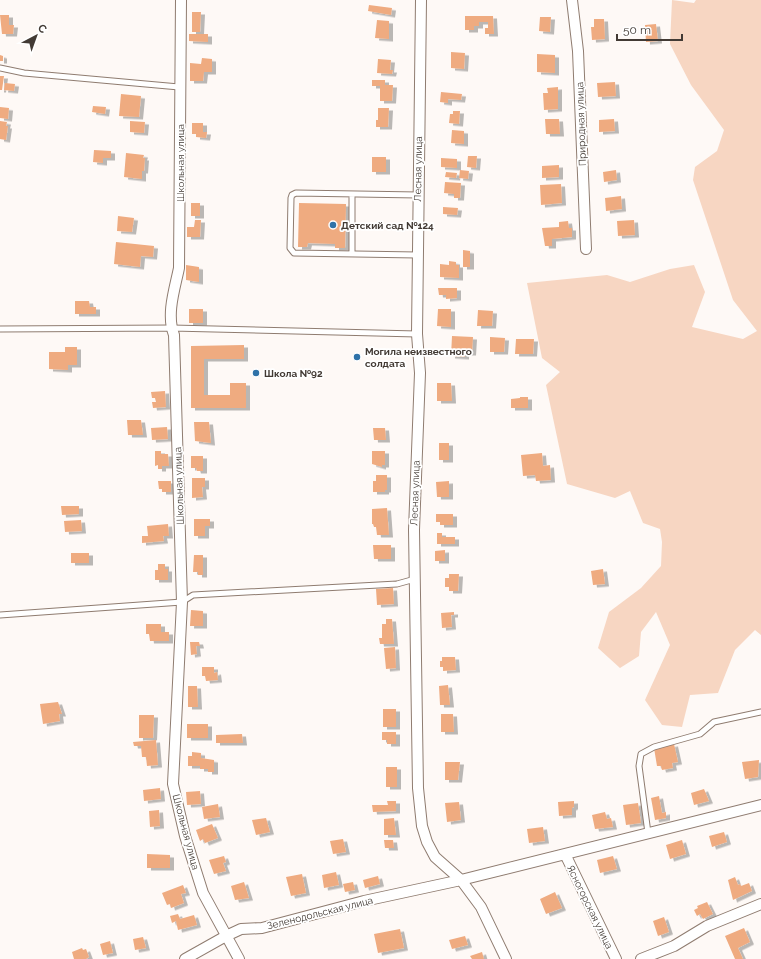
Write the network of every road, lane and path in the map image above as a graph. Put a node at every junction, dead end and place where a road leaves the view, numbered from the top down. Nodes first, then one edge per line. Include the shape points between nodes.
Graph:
1 (181, 0) edge
2 (421, 0) edge
3 (572, 0) edge
4 (0, 68) edge
5 (179, 87) junction
6 (352, 194) junction
7 (418, 195) junction
8 (586, 248) dead end
9 (352, 254) junction
10 (417, 255) junction
11 (172, 328) junction
12 (0, 329) edge
13 (416, 334) junction
14 (415, 579) junction
15 (182, 602) junction
16 (0, 615) edge
17 (761, 712) edge
18 (761, 804) edge
19 (648, 833) junction
20 (564, 854) junction
21 (461, 880) junction
22 (761, 904) edge
23 (226, 936) junction
24 (185, 959) edge
25 (239, 959) edge
26 (506, 959) edge
27 (616, 959) edge
28 (641, 959) edge

1 - 5 street, Школьная улица
2 - 7 street, Лесная улица
3 - 8 street, Природная улица via 578,51
4 - 5 lane via 24,73
5 - 11 street, Школьная улица via 179,268 172,305
6 - 7 lane
6 - 9 lane
6 - 9 lane via 292,195 290,248 294,253
7 - 10 street, Лесная улица
9 - 10 lane
10 - 13 street, Лесная улица
11 - 12 lane
11 - 13 lane
11 - 15 street, Школьная улица
13 - 14 street, Лесная улица via 420,373 414,530
14 - 15 lane via 396,584 194,595
14 - 21 street, Лесная улица via 418,788 422,826 435,856
15 - 16 lane
15 - 23 street, Школьная улица via 173,784 185,836 203,893
17 - 19 lane via 714,722 700,734 654,747 640,754 639,766
18 - 19 street, Зеленодольская улица
19 - 20 street, Зеленодольская улица
20 - 21 street, Зеленодольская улица
20 - 27 street, Ясногорская улица
21 - 23 street, Зеленодольская улица via 364,901 262,928 241,929
21 - 26 street, Лесная улица via 481,907
22 - 28 street via 707,926 674,946
23 - 24 street, Зеленодольская улица
23 - 25 street, Школьная улица

